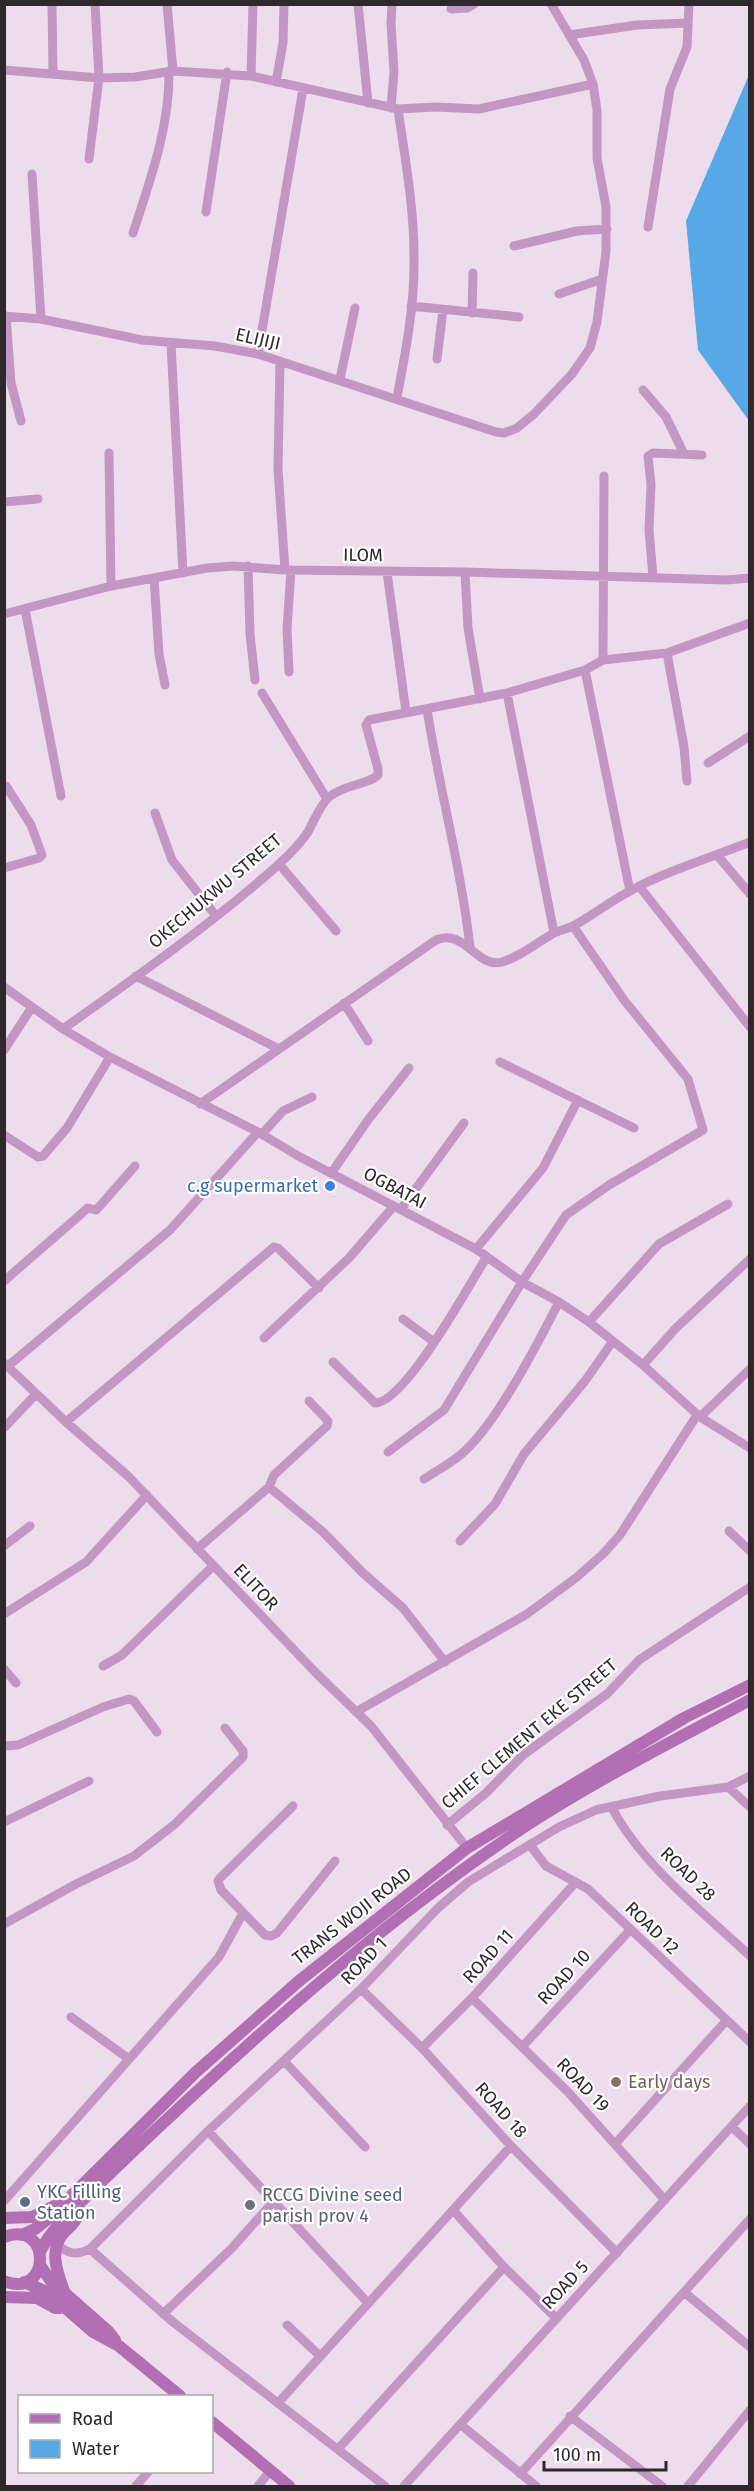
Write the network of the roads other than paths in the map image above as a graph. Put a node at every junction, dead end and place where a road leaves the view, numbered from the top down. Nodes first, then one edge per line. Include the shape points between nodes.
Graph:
1 (52, 4) edge
2 (95, 4) edge
3 (167, 4) edge
4 (253, 4) edge
5 (284, 4) edge
6 (358, 4) edge
7 (392, 4) edge
8 (474, 4) edge
9 (551, 4) edge
10 (689, 4) edge
11 (451, 9) dead end
12 (688, 23) junction
13 (569, 35) junction
14 (4, 70) edge
15 (171, 71) junction
16 (227, 72) junction
17 (53, 73) junction
18 (251, 76) junction
19 (99, 78) junction
20 (276, 82) junction
21 (593, 84) junction
22 (303, 89) junction
23 (368, 103) junction
24 (395, 109) junction
25 (89, 159) dead end
26 (32, 174) dead end
27 (206, 212) dead end
28 (648, 227) dead end
29 (607, 229) junction
30 (133, 233) dead end
31 (513, 246) dead end
32 (473, 273) dead end
33 (602, 279) junction
34 (559, 294) dead end
35 (411, 306) junction
36 (355, 308) dead end
37 (443, 310) junction
38 (472, 313) junction
39 (5, 316) edge
40 (519, 317) dead end
41 (41, 319) junction
42 (171, 344) junction
43 (258, 354) junction
44 (437, 359) dead end
45 (280, 361) junction
46 (340, 379) junction
47 (643, 390) dead end
48 (397, 398) junction
49 (21, 422) dead end
50 (109, 453) dead end
51 (684, 454) junction
52 (702, 455) dead end
53 (604, 476) dead end
54 (38, 499) dead end
55 (4, 502) edge
56 (248, 566) junction
57 (288, 570) junction
58 (387, 572) junction
59 (465, 572) junction
60 (183, 573) junction
61 (604, 575) junction
62 (154, 578) junction
63 (653, 578) junction
64 (750, 578) edge
65 (111, 586) junction
66 (25, 609) junction
67 (4, 614) edge
68 (750, 623) edge
69 (668, 653) junction
70 (603, 660) junction
71 (585, 670) junction
72 (289, 672) dead end
73 (255, 680) dead end
74 (165, 685) dead end
75 (262, 693) dead end
76 (507, 693) junction
77 (480, 699) junction
78 (427, 709) junction
79 (406, 712) junction
80 (750, 736) edge
81 (708, 762) dead end
82 (687, 781) dead end
83 (6, 786) edge
84 (61, 796) dead end
85 (327, 799) junction
86 (155, 813) dead end
87 (750, 842) edge
88 (717, 855) junction
89 (279, 864) junction
90 (4, 868) edge
91 (639, 886) junction
92 (630, 891) junction
93 (750, 894) edge
94 (216, 916) junction
95 (573, 926) junction
96 (336, 931) dead end
97 (554, 933) junction
98 (470, 947) junction
99 (136, 976) junction
100 (4, 987) edge
101 (344, 1003) junction
102 (32, 1007) junction
103 (750, 1027) edge
104 (63, 1029) junction
105 (368, 1041) dead end
106 (279, 1049) junction
107 (4, 1050) edge
108 (110, 1057) junction
109 (500, 1062) dead end
110 (409, 1068) dead end
111 (312, 1097) dead end
112 (578, 1100) junction
113 (200, 1104) junction
114 (464, 1123) dead end
115 (634, 1128) dead end
116 (260, 1133) junction
117 (4, 1135) edge
118 (135, 1166) dead end
119 (332, 1172) junction
120 (728, 1204) dead end
121 (397, 1208) junction
122 (476, 1249) junction
123 (486, 1258) junction
124 (750, 1259) edge
125 (4, 1281) edge
126 (522, 1282) junction
127 (319, 1288) junction
128 (559, 1302) junction
129 (403, 1318) dead end
130 (589, 1322) junction
131 (264, 1338) dead end
132 (613, 1341) junction
133 (434, 1342) junction
134 (333, 1362) dead end
135 (6, 1365) edge
136 (643, 1365) junction
137 (750, 1368) edge
138 (36, 1394) junction
139 (309, 1401) dead end
140 (699, 1416) junction
141 (66, 1422) junction
142 (4, 1428) edge
143 (750, 1448) edge
144 (388, 1452) dead end
145 (424, 1479) dead end
146 (269, 1487) junction
147 (147, 1495) junction
148 (30, 1526) dead end
149 (729, 1530) dead end
150 (460, 1541) dead end
151 (4, 1546) edge
152 (197, 1549) junction
153 (750, 1551) edge
154 (213, 1566) junction
155 (750, 1587) edge
156 (4, 1614) edge
157 (445, 1662) junction
158 (103, 1666) dead end
159 (4, 1669) edge
160 (16, 1683) dead end
161 (750, 1685) edge
162 (750, 1700) edge
163 (356, 1712) junction
164 (225, 1728) dead end
165 (157, 1732) dead end
166 (4, 1746) edge
167 (750, 1776) edge
168 (89, 1781) dead end
169 (728, 1787) junction
170 (293, 1806) dead end
171 (750, 1807) edge
172 (612, 1808) junction
173 (4, 1822) edge
174 (447, 1825) junction
175 (530, 1845) junction
176 (467, 1848) junction
177 (335, 1861) dead end
178 (575, 1883) junction
179 (243, 1913) junction
180 (4, 1924) edge
181 (630, 1930) junction
182 (750, 1956) edge
183 (361, 1989) junction
184 (472, 1998) junction
185 (71, 2017) dead end
186 (726, 2021) junction
187 (750, 2042) edge
188 (522, 2047) junction
189 (422, 2048) junction
190 (129, 2059) junction
191 (284, 2061) junction
192 (750, 2106) edge
193 (732, 2127) junction
194 (208, 2132) junction
195 (615, 2144) junction
196 (750, 2144) edge
197 (511, 2146) junction
198 (365, 2147) dead end
199 (665, 2200) junction
200 (4, 2201) edge
201 (273, 2202) junction
202 (70, 2204) junction
203 (453, 2211) junction
204 (4, 2218) edge
205 (750, 2219) edge
206 (22, 2235) junction
207 (5, 2236) edge
208 (57, 2244) junction
209 (90, 2248) junction
210 (617, 2253) junction
211 (40, 2259) junction
212 (504, 2267) junction
213 (24, 2283) junction
214 (6, 2284) edge
215 (684, 2292) junction
216 (66, 2294) junction
217 (4, 2298) edge
218 (368, 2302) junction
219 (66, 2308) junction
220 (163, 2314) junction
221 (555, 2318) junction
222 (287, 2325) dead end
223 (119, 2346) junction
224 (750, 2347) edge
225 (320, 2356) junction
226 (178, 2395) edge
227 (278, 2403) junction
228 (750, 2410) edge
229 (570, 2416) junction
230 (213, 2423) edge
231 (461, 2425) junction
232 (338, 2449) junction
233 (270, 2471) junction
234 (147, 2473) edge
235 (520, 2474) junction
236 (136, 2487) edge
237 (258, 2487) edge
238 (289, 2487) edge
239 (385, 2487) edge
240 (404, 2487) edge
241 (536, 2487) edge
242 (662, 2487) edge
243 (688, 2487) edge

1 - 17 street
2 - 19 street
3 - 15 street
4 - 18 street
5 - 20 street
6 - 23 street
7 - 24 street
8 - 11 street
9 - 13 street
10 - 12 street
12 - 13 street via 637,25
12 - 28 street via 687,47 670,89
13 - 21 street
14 - 17 street
15 - 16 street
15 - 19 street
15 - 30 street via 156,159
16 - 18 street
16 - 27 street
17 - 19 street
18 - 20 street
19 - 25 street
20 - 22 street
21 - 24 street via 479,109
21 - 29 street via 597,158
22 - 23 street
22 - 43 street
23 - 24 street
24 - 35 street via 413,235
26 - 41 street
29 - 31 street via 577,231
29 - 33 street
32 - 38 street
33 - 34 street
33 - 48 street, ELIJIJI via 593,340 585,356 517,428 496,432
35 - 37 street
35 - 48 street
36 - 46 street
37 - 38 street
37 - 44 street
38 - 40 street
39 - 41 street, ELIJIJI
39 - 49 street via 11,383
41 - 42 street, ELIJIJI
42 - 43 street, ELIJIJI via 215,346
42 - 60 street
43 - 45 street, ELIJIJI
45 - 46 street, ELIJIJI
45 - 57 street via 278,469
46 - 48 street, ELIJIJI
47 - 51 street via 666,417
50 - 65 street
51 - 52 street
51 - 63 street via 648,456
53 - 61 street
54 - 55 street
56 - 57 street, ILOM
56 - 60 street, ILOM
56 - 73 street
57 - 58 street, ILOM
57 - 72 street
58 - 59 street, ILOM
58 - 79 street
59 - 61 street, ILOM
59 - 77 street via 468,628
60 - 62 street, ILOM
61 - 63 street, ILOM
61 - 70 street
62 - 65 street, ILOM
62 - 74 street
63 - 64 street, ILOM
65 - 66 street, ILOM
66 - 67 street, ILOM
66 - 84 street
68 - 69 street
69 - 70 street
69 - 82 street
70 - 71 street
71 - 76 street
71 - 92 street
75 - 85 street
76 - 77 street
76 - 97 street
77 - 78 street
78 - 79 street
78 - 98 street
79 - 85 street via 366,722 378,775
80 - 81 street
83 - 90 street via 31,825 42,855
85 - 89 street, OKECHUKWU STREET via 306,835
86 - 94 street via 172,860
87 - 88 street
88 - 91 street
88 - 93 street
89 - 94 street, OKECHUKWU STREET
89 - 96 street
91 - 92 street
91 - 103 street
92 - 95 street
94 - 99 street, OKECHUKWU STREET
95 - 97 street
95 - 126 street via 624,1000 688,1079 703,1127 701,1132 609,1185 566,1215
97 - 98 street via 500,963 487,962
98 - 101 street via 448,938 436,940
99 - 104 street, OKECHUKWU STREET
99 - 106 street
100 - 102 street, OGBATAI
101 - 105 street
101 - 106 street
102 - 104 street, OGBATAI
102 - 107 street
104 - 108 street, OGBATAI
106 - 113 street
108 - 113 street, OGBATAI
108 - 117 street via 67,1128 43,1156 38,1157
109 - 112 street
110 - 119 street
111 - 116 street via 283,1111
112 - 115 street
112 - 122 street via 543,1168
113 - 116 street, OGBATAI
114 - 121 street
116 - 119 street, OGBATAI
116 - 135 street via 170,1230
118 - 125 street via 96,1210 88,1208
119 - 121 street, OGBATAI
120 - 130 street via 659,1244
121 - 122 street, OGBATAI
121 - 127 street
122 - 123 street, OGBATAI
123 - 126 street, OGBATAI
123 - 133 street
124 - 136 street via 675,1329
126 - 128 street, OGBATAI
126 - 144 street via 444,1410
127 - 131 street
127 - 141 street via 274,1247
128 - 130 street, OGBATAI
128 - 145 street via 486,1427 460,1456
129 - 133 street
130 - 132 street, OGBATAI
132 - 136 street, OGBATAI
132 - 150 street via 524,1454 495,1504
133 - 134 street via 414,1373 379,1404
135 - 138 street, ELITOR
136 - 140 street, OGBATAI
137 - 140 street
138 - 141 street, ELITOR
138 - 142 street
139 - 146 street via 328,1421 327,1426 274,1475
140 - 143 street, OGBATAI
140 - 157 street via 603,1554 527,1614
141 - 147 street, ELITOR
146 - 152 street
146 - 157 street via 403,1608
147 - 152 street, ELITOR
147 - 156 street via 86,1562
148 - 151 street
149 - 153 street
152 - 154 street, ELITOR
154 - 158 street via 122,1655
154 - 163 street, ELITOR
155 - 174 street, CHIEF CLEMENT EKE STREET via 639,1660 607,1694 523,1755
157 - 163 street
159 - 160 street
161 - 176 main road, TRANS WOJI ROAD via 684,1718
162 - 202 main road, TRANS WOJI ROAD via 529,1824 434,1891 321,1980
163 - 174 street, ELITOR via 383,1740
164 - 180 street via 243,1751 243,1757 175,1824 134,1856
165 - 166 street via 129,1699 18,1745
167 - 169 street, ROAD 1
168 - 173 street
169 - 171 street
169 - 172 street, ROAD 1 via 660,1796
170 - 179 street via 218,1881 221,1890
172 - 175 street, ROAD 1 via 596,1810
172 - 182 street, ROAD 28 via 622,1828 650,1861
174 - 176 street, ELITOR
175 - 178 street, ROAD 12 via 546,1866
175 - 183 street, ROAD 1 via 468,1882
176 - 202 main road, TRANS WOJI ROAD via 290,1989 196,2072
177 - 179 street via 277,1933 265,1935
178 - 181 street, ROAD 12 via 588,1889
178 - 184 street, ROAD 11
179 - 190 street via 219,1957
181 - 186 street, ROAD 12
181 - 188 street, ROAD 10
183 - 189 street, ROAD 18
183 - 191 street, ROAD 1
184 - 188 street, ROAD 19
184 - 189 street, ROAD 11
185 - 190 street
186 - 187 street, ROAD 12
186 - 195 street
188 - 195 street, ROAD 19
189 - 197 street, ROAD 18
190 - 200 street
191 - 194 street, ROAD 1
191 - 198 street
192 - 193 street, ROAD 5
193 - 196 street
193 - 199 street, ROAD 5
194 - 201 street
194 - 209 street, ROAD 1
195 - 199 street, ROAD 19
197 - 203 street
197 - 210 street, ROAD 18
199 - 210 street, ROAD 5
201 - 218 street
201 - 220 street
202 - 204 main road via 32,2217
202 - 206 main road, TRANS WOJI ROAD
202 - 208 main road via 76,2219
202 - 211 main road, TRANS WOJI ROAD via 46,2239
203 - 212 street
203 - 218 street
205 - 215 street
206 - 207 main road
206 - 211 main road via 36,2245
208 - 209 street via 72,2254
208 - 216 main road via 55,2261
209 - 220 street
210 - 221 street, ROAD 5
211 - 213 main road, TRANS WOJI ROAD via 34,2277
211 - 216 main road via 50,2280
212 - 221 street
212 - 232 street
213 - 214 main road
213 - 219 main road via 47,2292
215 - 224 street
215 - 229 street
216 - 223 main road via 108,2331
217 - 219 main road via 37,2298 55,2308
218 - 225 street
219 - 223 main road via 93,2332
220 - 227 street
221 - 231 street, ROAD 5
222 - 225 street
223 - 226 main road
225 - 227 street
227 - 232 street
228 - 243 street
229 - 235 street
229 - 242 street
230 - 233 main road
231 - 235 street
231 - 240 street, ROAD 5
232 - 239 street
233 - 237 street
233 - 238 main road
234 - 236 street
235 - 241 street

